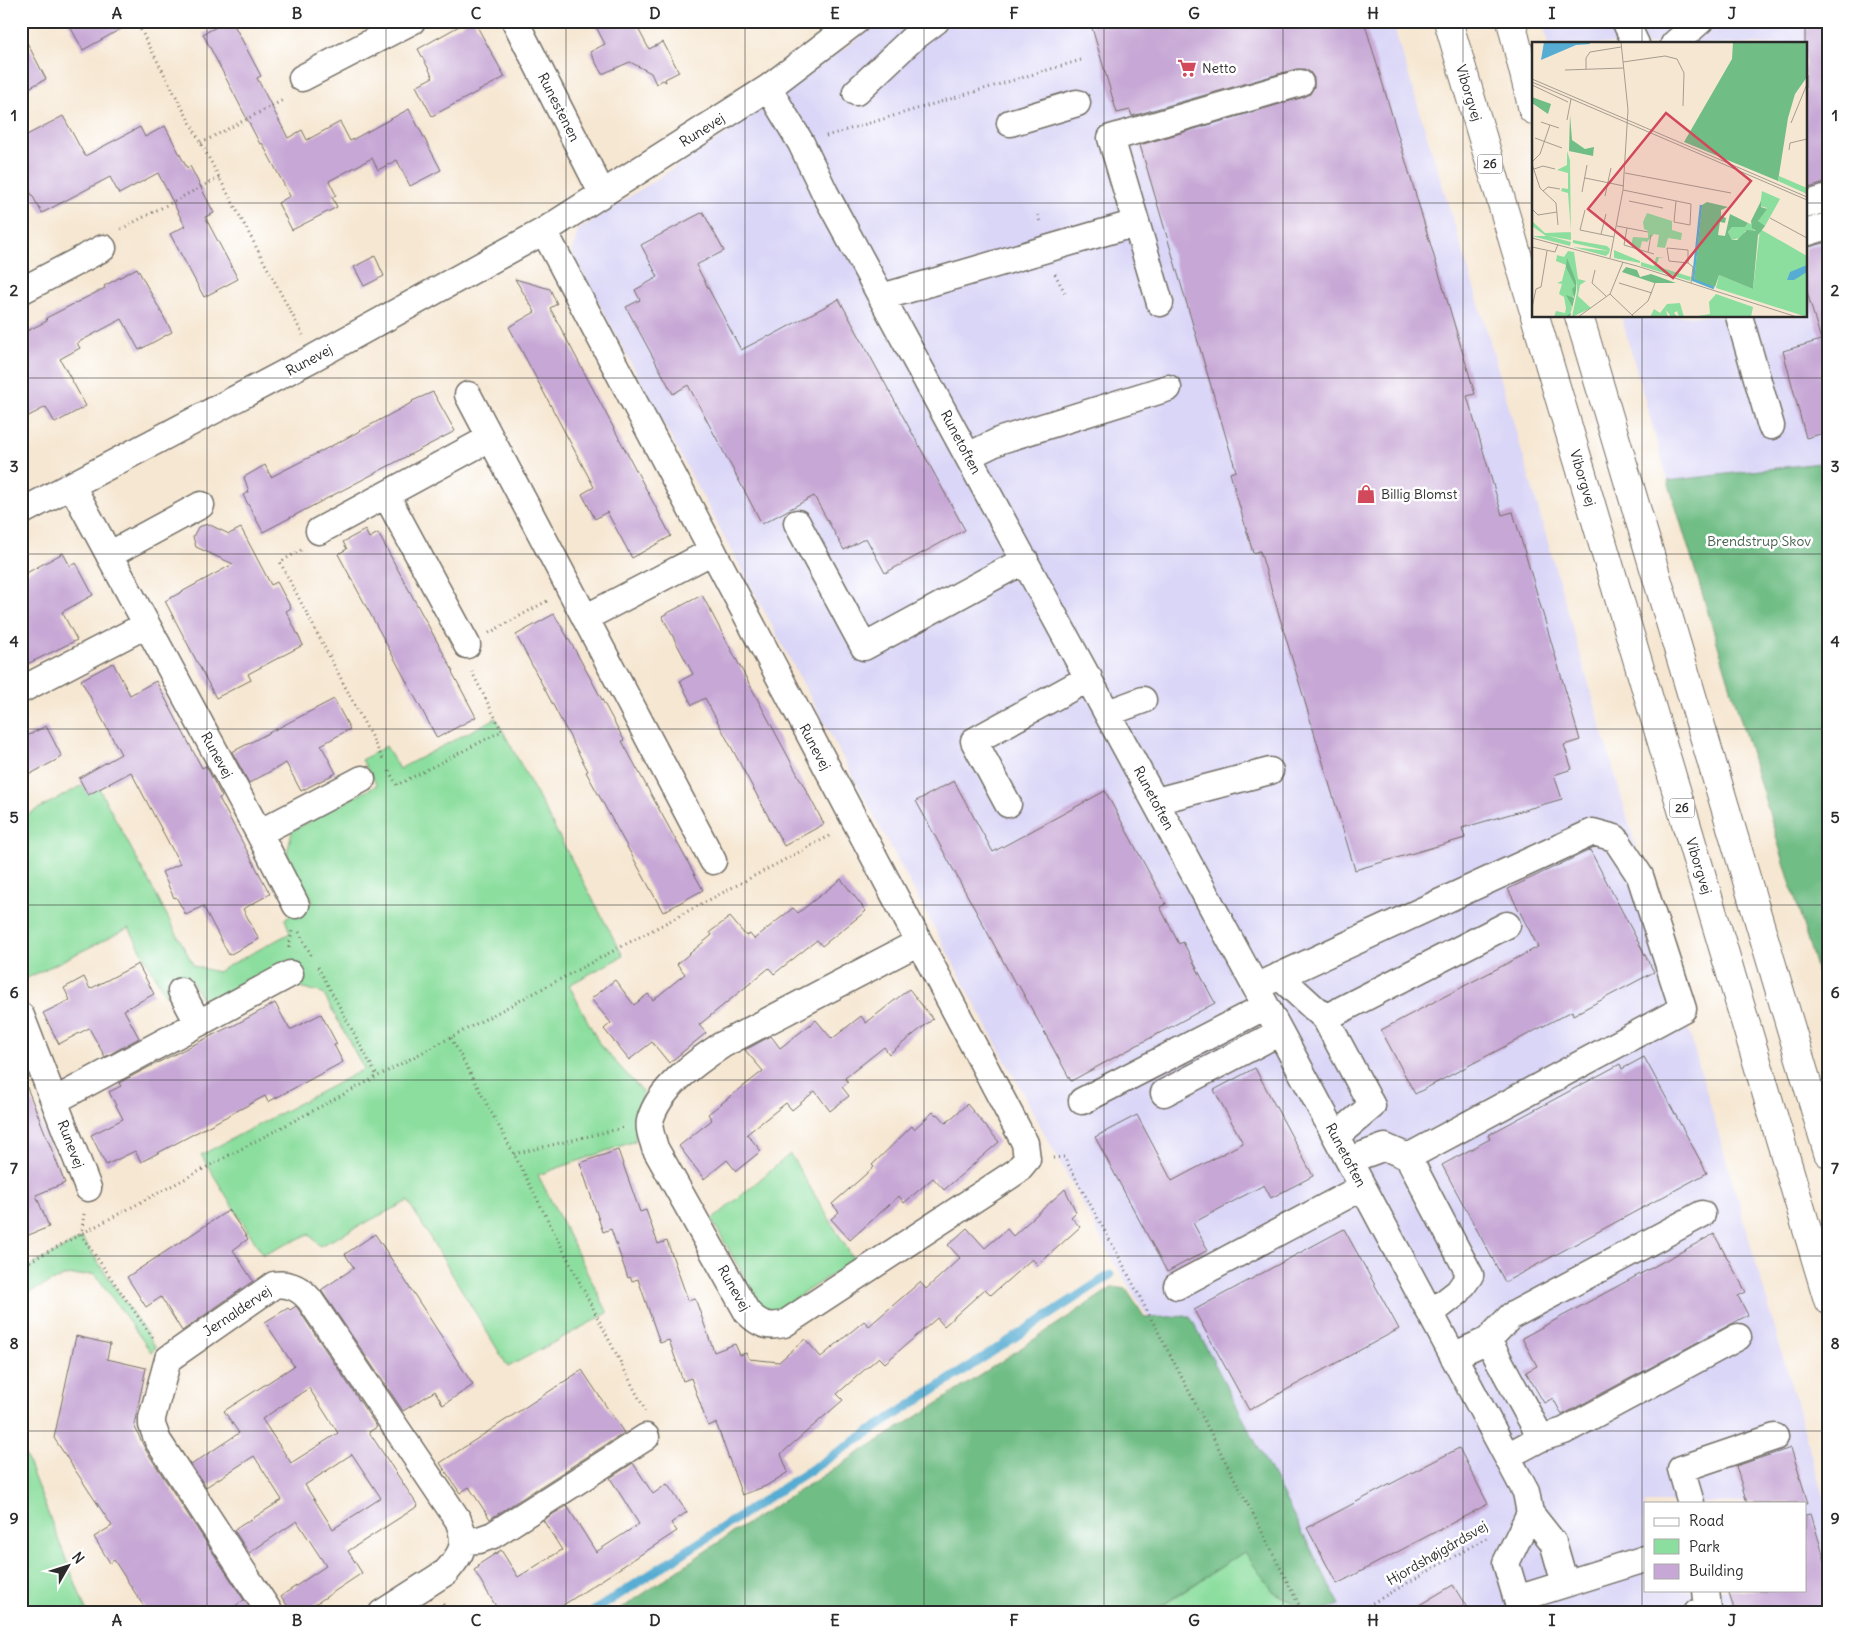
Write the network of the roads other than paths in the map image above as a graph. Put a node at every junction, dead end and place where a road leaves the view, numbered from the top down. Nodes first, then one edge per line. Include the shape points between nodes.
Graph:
1 (412, 21) edge
2 (515, 21) edge
3 (856, 21) edge
4 (936, 21) edge
5 (1448, 21) edge
6 (1511, 21) edge
7 (1625, 21) edge
8 (1700, 21) edge
9 (1635, 42) edge
10 (1676, 42) edge
11 (302, 78) road end
12 (1300, 83) dead end
13 (768, 88) junction
14 (856, 92) dead end
15 (1077, 103) dead end
16 (1532, 106) edge
17 (1010, 123) dead end
18 (602, 193) junction
19 (1828, 198) edge
20 (1806, 205) edge
21 (1136, 223) junction
22 (1828, 226) edge
23 (544, 231) junction
24 (1806, 233) edge
25 (103, 248) road end
26 (21, 291) edge
27 (882, 297) junction
28 (1160, 303) dead end
29 (1532, 305) edge
30 (1536, 318) edge
31 (1580, 318) edge
32 (1740, 318) edge
33 (1168, 388) dead end
34 (468, 395) dead end
35 (1771, 426) dead end
36 (490, 438) junction
37 (968, 456) junction
38 (72, 486) junction
39 (386, 495) junction
40 (200, 505) dead end
41 (21, 512) edge
42 (797, 523) dead end
43 (320, 531) road end
44 (713, 551) junction
45 (108, 555) junction
46 (1025, 560) junction
47 (586, 618) junction
48 (146, 625) junction
49 (467, 645) road end
50 (1089, 678) junction
51 (21, 690) edge
52 (1143, 700) dead end
53 (1108, 713) junction
54 (1270, 771) dead end
55 (362, 779) dead end
56 (1156, 801) junction
57 (1008, 804) dead end
58 (259, 833) junction
59 (713, 861) dead end
60 (296, 905) road end
61 (1506, 925) dead end
62 (919, 942) junction
63 (290, 974) dead end
64 (1279, 976) junction
65 (182, 991) dead end
66 (1261, 996) junction
67 (21, 1016) edge
68 (1325, 1018) junction
69 (198, 1023) junction
70 (1280, 1032) junction
71 (1164, 1093) dead end
72 (54, 1101) junction
73 (1082, 1101) dead end
74 (1336, 1136) junction
75 (1828, 1153) edge
76 (1408, 1157) junction
77 (1349, 1160) junction
78 (1363, 1187) junction
79 (88, 1188) dead end
80 (1702, 1214) dead end
81 (1177, 1286) dead end
82 (1828, 1300) edge
83 (1431, 1312) junction
84 (1738, 1337) dead end
85 (1488, 1340) junction
86 (1453, 1356) junction
87 (646, 1437) road end
88 (1775, 1437) dead end
89 (1541, 1438) junction
90 (1507, 1456) junction
91 (1691, 1502) edge
92 (1530, 1513) junction
93 (464, 1542) junction
94 (1644, 1559) edge
95 (1564, 1584) junction
96 (1706, 1592) edge
97 (1519, 1606) edge
98 (270, 1613) edge
99 (382, 1613) edge
100 (1697, 1613) edge

1 - 11 street
2 - 18 street, Runestenen
3 - 13 street, Runevej
4 - 14 street
5 - 29 main road, Viborgvej / 26
6 - 16 main road
7 - 9 street
8 - 10 street
12 - 21 street via 1111,138
13 - 18 street, Runevej
13 - 27 street, Runetoften via 801,143
15 - 17 street
18 - 23 street, Runevej
19 - 20 street
21 - 27 street
21 - 28 street
22 - 24 street
23 - 38 street, Runevej
23 - 44 street, Runevej
25 - 26 street
27 - 37 street, Runetoften
30 - 82 main road, Viborgvej / 26
31 - 75 main road
32 - 35 street
33 - 37 street via 1001,440
34 - 36 street
36 - 39 street
36 - 47 street
37 - 46 street, Runetoften
38 - 41 street, Runevej
38 - 45 street, Runevej
39 - 43 street
39 - 49 street
40 - 45 street
42 - 46 street via 864,648
44 - 47 street
44 - 62 street, Runevej
45 - 48 street, Runevej
46 - 50 street, Runetoften
47 - 59 street
48 - 51 street
48 - 58 street, Runevej
50 - 53 street, Runetoften
50 - 57 street via 974,741
52 - 53 street
53 - 56 street, Runetoften
54 - 56 street
55 - 58 street
56 - 66 street, Runetoften
58 - 60 street, Runevej
61 - 68 street
62 - 62 street, Runevej via 1026,1143 1027,1159 1017,1171 784,1324 765,1326 747,1312 655,1148 650,1122 656,1106 681,1076 722,1045
63 - 69 street
64 - 66 street
64 - 68 street
64 - 76 street via 1593,832 1615,838 1640,876 1683,1010
65 - 69 street
66 - 70 street, Runetoften
66 - 73 street
67 - 72 street, Runevej
68 - 74 street via 1372,1106
69 - 72 street
70 - 71 street
70 - 74 street, Runetoften
72 - 79 street, Runevej
74 - 77 street, Runetoften
76 - 77 street via 1385,1147
76 - 83 street via 1470,1275 1458,1292
77 - 78 street, Runetoften
78 - 81 street
78 - 83 street, Runetoften
80 - 85 street via 1511,1316
83 - 86 street, Runetoften
84 - 89 street via 1564,1431
85 - 86 street
85 - 89 street
86 - 90 street, Runetoften
87 - 93 street via 493,1535
88 - 91 street via 1681,1468
89 - 90 street
90 - 92 street, Runetoften via 1526,1492
92 - 95 street via 1553,1542
92 - 97 street via 1506,1563
93 - 98 street, Jernaldervej via 458,1520 310,1300 303,1291 284,1284 274,1286 168,1359 153,1410 152,1425 158,1441
93 - 99 street via 459,1556 446,1572
94 - 95 street
95 - 97 street
96 - 100 street via 1708,1609

